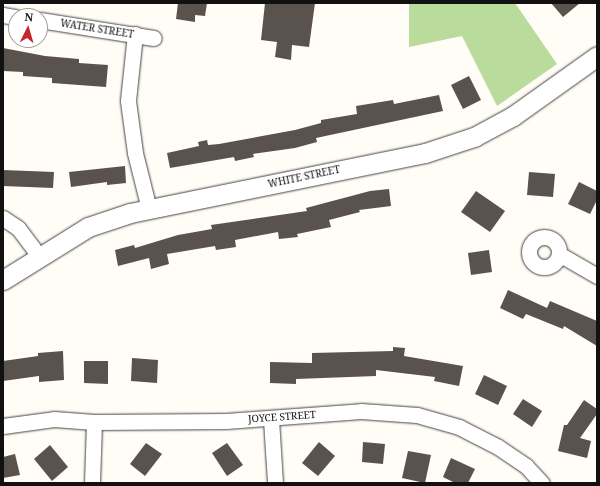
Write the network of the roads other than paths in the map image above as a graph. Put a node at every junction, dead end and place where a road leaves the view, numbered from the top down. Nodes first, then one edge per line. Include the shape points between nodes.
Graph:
1 (48, 21) edge
2 (135, 34) junction
3 (154, 38) dead end
4 (597, 56) edge
5 (149, 209) junction
6 (3, 218) edge
7 (559, 254) dead end
8 (40, 257) junction
9 (597, 276) edge
10 (3, 280) edge
11 (271, 419) junction
12 (94, 422) junction
13 (3, 426) edge
14 (92, 483) edge
15 (275, 483) edge
16 (542, 483) edge

1 - 2 street, WATER STREET
2 - 3 street, WATER STREET
2 - 5 street via 128,101 135,153
4 - 5 street, WHITE STREET via 513,116 474,137 425,153
5 - 8 street, WHITE STREET via 88,227
6 - 8 street via 18,228
7 - 9 street
8 - 10 street, WHITE STREET
11 - 12 street, JOYCE STREET
11 - 15 street
11 - 16 street, JOYCE STREET via 361,411 417,415 459,427 498,448 526,466
12 - 13 street, JOYCE STREET via 54,419
12 - 14 street

